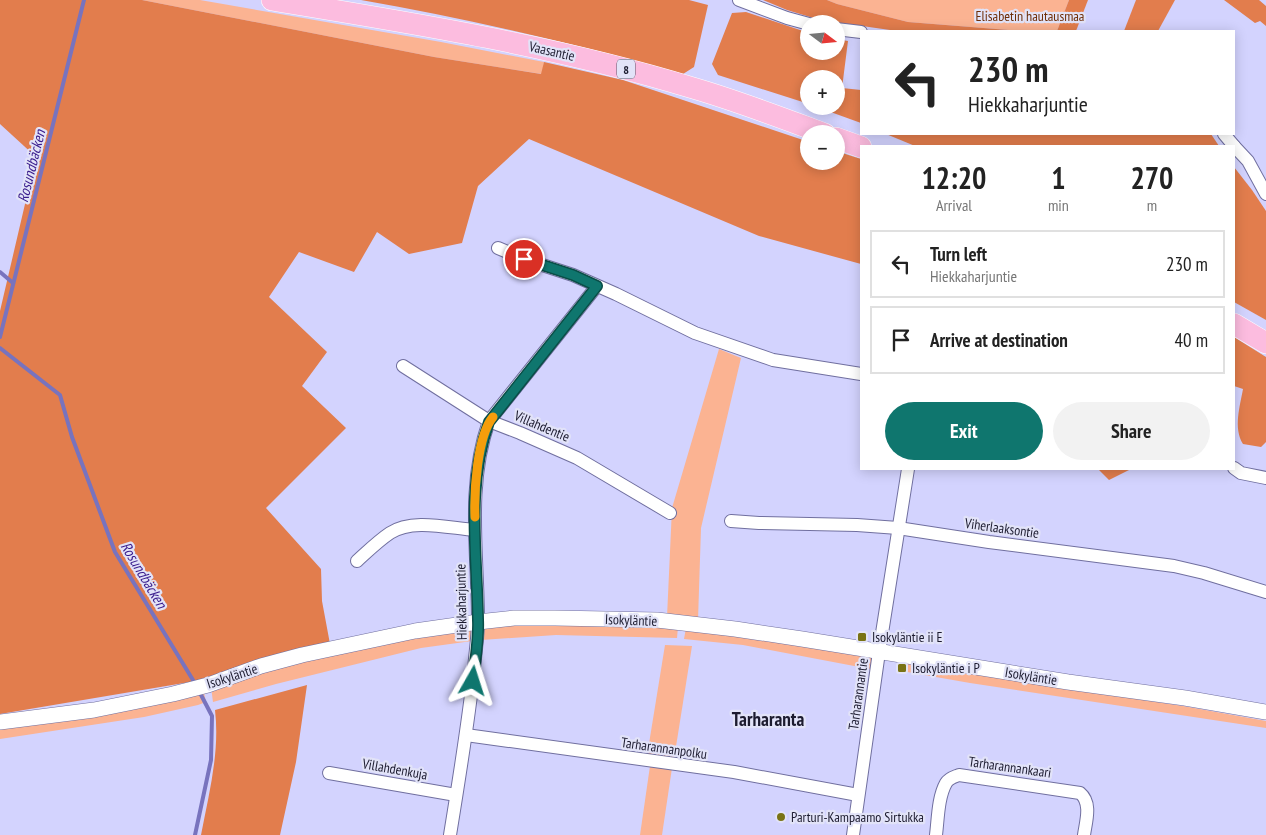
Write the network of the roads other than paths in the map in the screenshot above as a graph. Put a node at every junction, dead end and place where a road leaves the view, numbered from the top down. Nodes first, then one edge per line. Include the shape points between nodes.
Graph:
1 (272, 0) edge
2 (739, 0) edge
3 (800, 22) edge
4 (845, 30) edge
5 (860, 32) edge
6 (800, 125) edge
7 (1225, 135) edge
8 (845, 141) edge
9 (1233, 145) edge
10 (860, 147) edge
11 (1235, 147) edge
12 (1266, 194) edge
13 (498, 248) dead end
14 (597, 286) junction
15 (1235, 325) edge
16 (1266, 343) edge
17 (403, 366) dead end
18 (860, 374) edge
19 (489, 422) junction
20 (1235, 469) edge
21 (908, 470) edge
22 (1266, 478) edge
23 (670, 513) dead end
24 (730, 521) dead end
25 (898, 528) junction
26 (475, 530) junction
27 (357, 561) dead end
28 (1266, 592) edge
29 (478, 622) junction
30 (879, 652) junction
31 (1266, 712) edge
32 (0, 722) edge
33 (466, 736) junction
34 (329, 773) dead end
35 (456, 794) junction
36 (858, 795) junction
37 (450, 835) edge
38 (853, 835) edge
39 (936, 835) edge
40 (1084, 835) edge

1 - 6 highway, Vaasantie / 8 via 518,43 694,88
2 - 3 street
4 - 5 street
7 - 9 street
8 - 10 highway
11 - 12 street via 1248,161
13 - 14 street
14 - 18 street via 695,333 773,360
14 - 19 street, Hiekkaharjuntie
15 - 16 highway
17 - 19 street, Villahdentie
19 - 23 street, Villahdentie via 578,458
19 - 26 street, Hiekkaharjuntie via 476,478
20 - 22 street via 1242,474
21 - 25 street, Tarharannantie
24 - 25 street, Viherlaaksontie
25 - 28 street, Viherlaaksontie via 1174,566
25 - 30 street, Tarharannantie
26 - 27 street via 416,524 404,526 384,537
26 - 29 street, Hiekkaharjuntie
29 - 30 street, Isokyläntie via 514,618 657,620
29 - 32 street, Isokyläntie via 349,644 261,666 173,694 94,710
29 - 33 street, Hiekkaharjuntie
30 - 31 street, Isokyläntie
30 - 36 street, Tarharannantie
33 - 35 street, Hiekkaharjuntie
33 - 36 street, Tarharannanpolku via 734,772
34 - 35 street, Villahdenkuja
35 - 37 street, Hiekkaharjuntie
36 - 38 street, Tarharannantie
39 - 40 street, Tarharannankaari via 946,784 950,778 959,775 1080,793 1088,806

